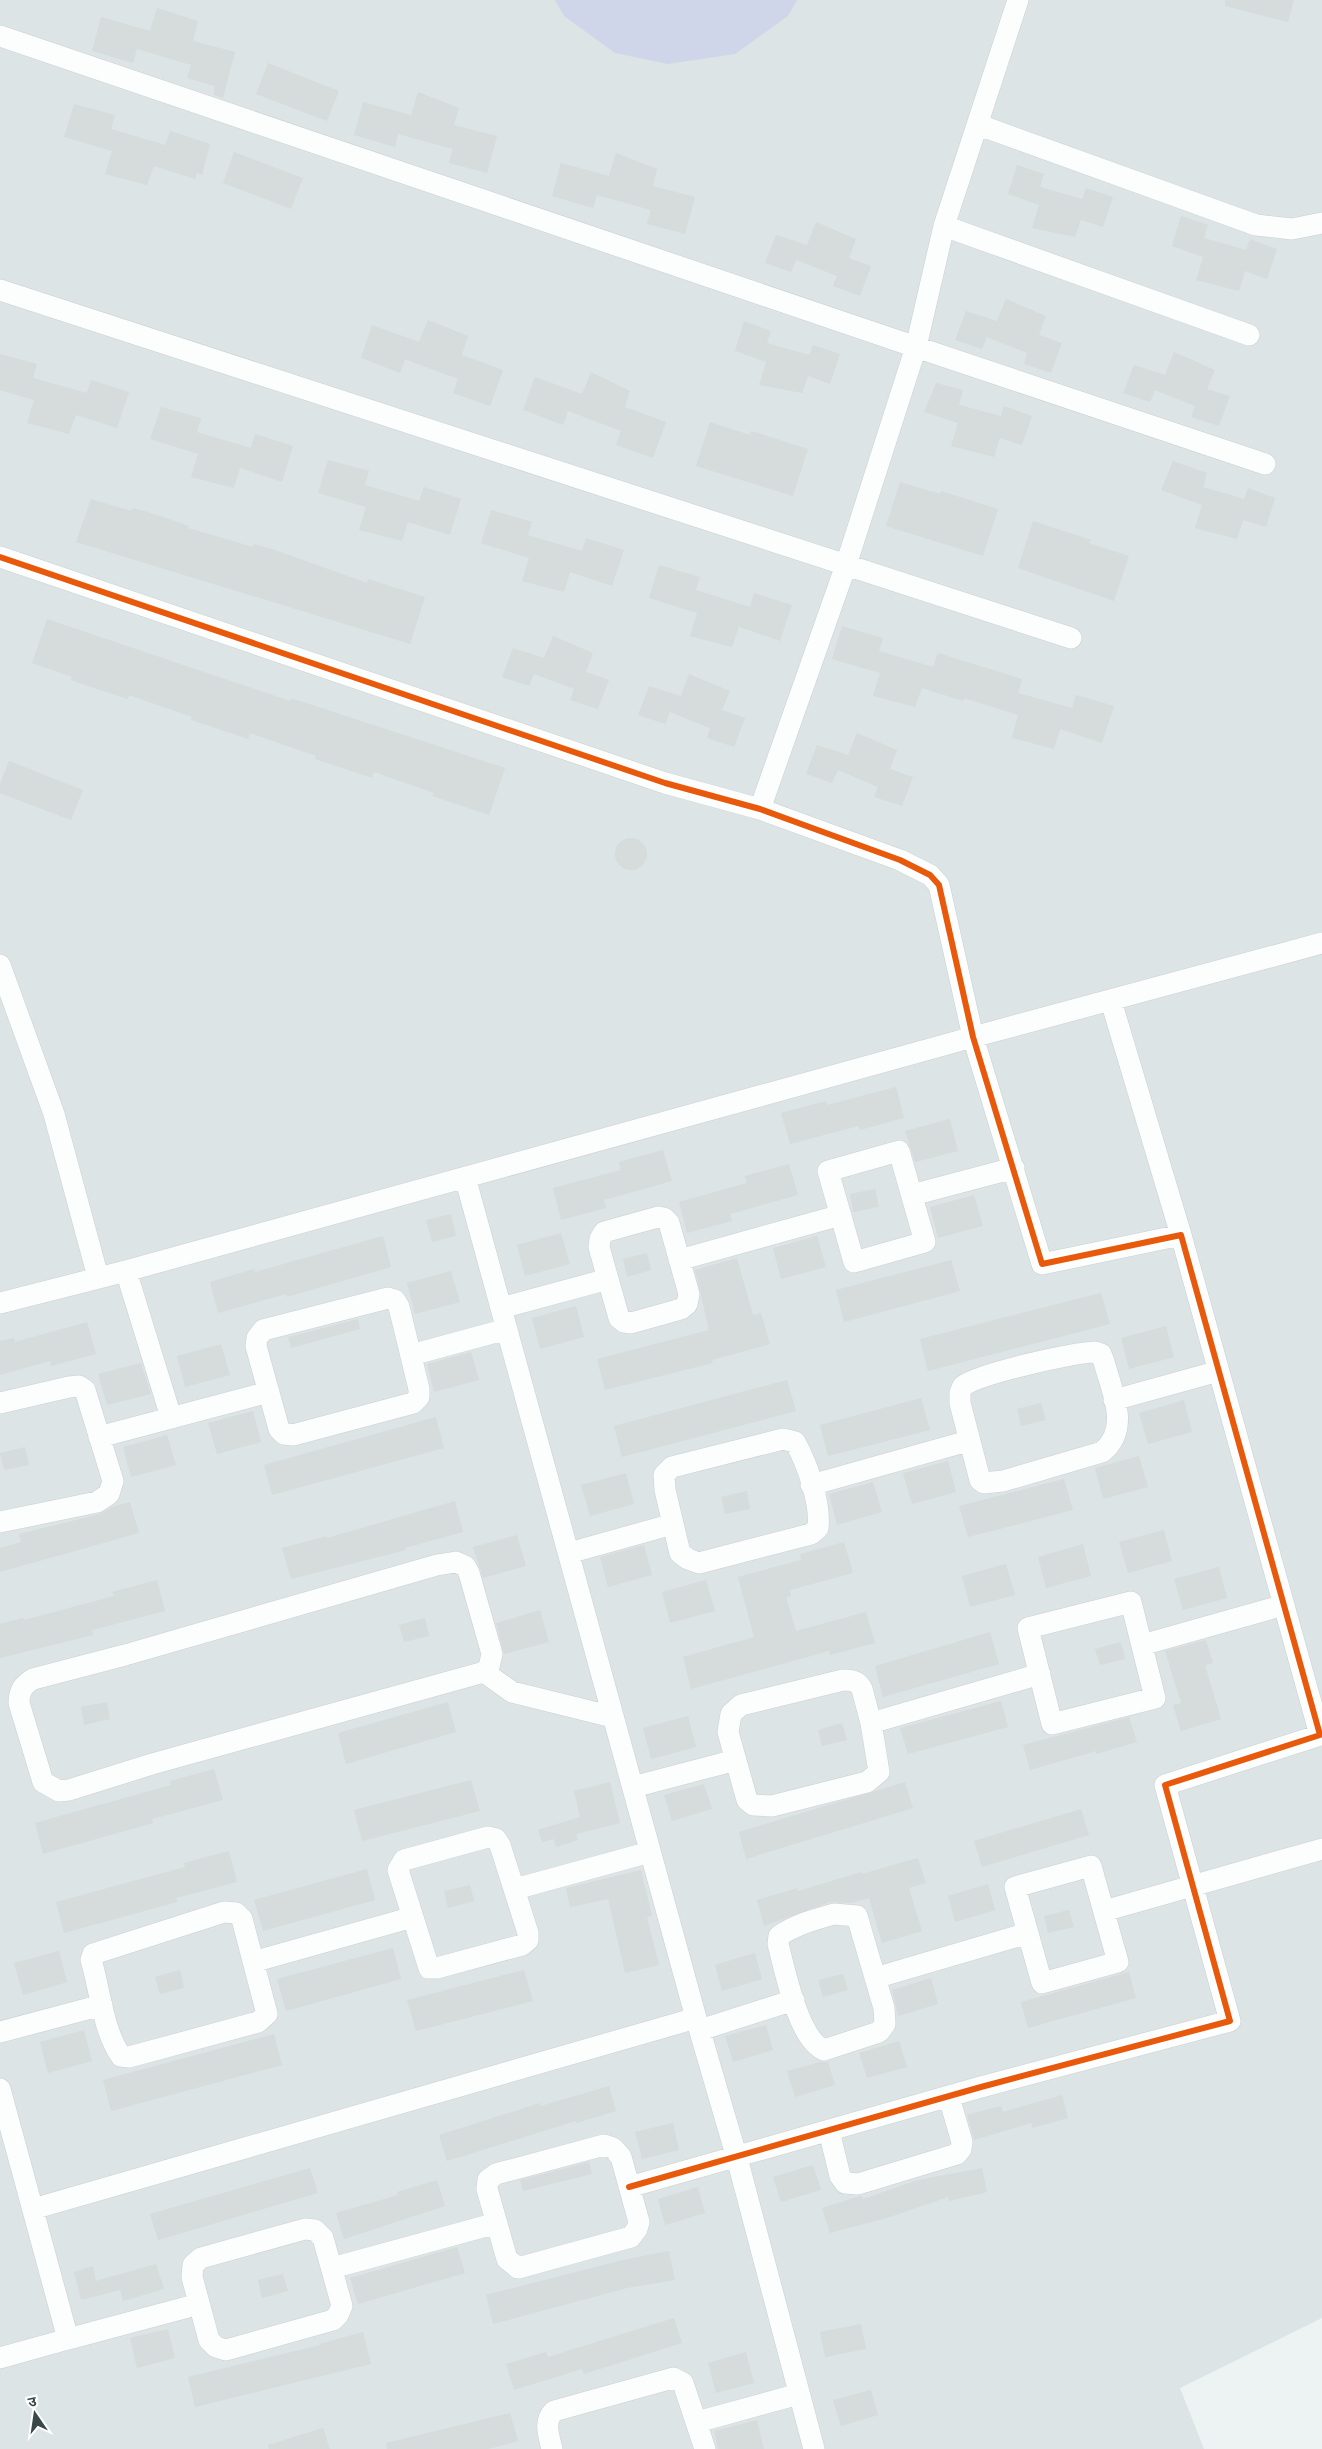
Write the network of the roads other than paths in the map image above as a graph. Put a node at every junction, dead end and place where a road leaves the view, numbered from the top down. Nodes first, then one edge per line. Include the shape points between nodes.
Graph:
1 (1018, 0) edge
2 (0, 36) edge
3 (978, 125) junction
4 (1322, 223) edge
5 (944, 226) junction
6 (0, 290) edge
7 (1249, 336) dead end
8 (916, 347) junction
9 (1265, 464) dead end
10 (0, 557) edge
11 (846, 565) junction
12 (1071, 638) dead end
13 (760, 809) junction
14 (1322, 944) edge
15 (0, 965) edge
16 (1111, 1001) junction
17 (8, 1012) edge
18 (973, 1037) junction
19 (1014, 1168) junction
20 (465, 1176) junction
21 (912, 1196) junction
22 (841, 1215) junction
23 (1181, 1235) junction
24 (679, 1260) junction
25 (126, 1271) junction
26 (98, 1277) junction
27 (608, 1279) junction
28 (0, 1303) edge
29 (501, 1308) junction
30 (507, 1329) junction
31 (411, 1355) junction
32 (1219, 1371) junction
33 (269, 1392) junction
34 (1114, 1400) junction
35 (0, 1403) edge
36 (170, 1417) junction
37 (99, 1437) junction
38 (968, 1441) junction
39 (811, 1485) junction
40 (0, 1522) edge
41 (673, 1524) junction
42 (569, 1553) junction
43 (1284, 1605) junction
44 (1142, 1645) junction
45 (484, 1672) junction
46 (1040, 1674) junction
47 (613, 1717) junction
48 (871, 1723) junction
49 (736, 1760) junction
50 (633, 1787) junction
51 (1322, 1849) edge
52 (650, 1852) junction
53 (1192, 1885) junction
54 (515, 1889) junction
55 (1104, 1911) junction
56 (413, 1917) junction
57 (1028, 1933) junction
58 (253, 1962) junction
59 (875, 1978) junction
60 (794, 2000) junction
61 (102, 2004) junction
62 (698, 2024) junction
63 (0, 2032) edge
64 (0, 2089) edge
65 (949, 2097) junction
66 (829, 2131) junction
67 (737, 2158) junction
68 (629, 2187) junction
69 (33, 2209) junction
70 (497, 2223) junction
71 (332, 2268) junction
72 (199, 2304) junction
73 (68, 2339) junction
74 (0, 2358) edge
75 (799, 2394) junction
76 (696, 2422) junction
77 (552, 2449) edge
78 (705, 2449) edge
79 (814, 2449) edge

1 - 3 street
2 - 8 street
3 - 4 street via 1256,225 1292,229
3 - 5 street
5 - 7 street
5 - 8 street
6 - 11 street
8 - 9 street
8 - 11 street
10 - 13 street via 665,783
11 - 12 street
11 - 13 street
13 - 18 street via 900,860 930,875 939,885
14 - 16 street
15 - 17 street
16 - 18 street
16 - 23 street
17 - 26 street via 54,1114
18 - 19 street
18 - 20 street
19 - 21 street
19 - 23 street via 1042,1264
20 - 25 street
20 - 29 street
21 - 22 street via 899,1151 828,1171
21 - 22 street via 925,1242 854,1262
22 - 24 street
23 - 32 street
24 - 27 street via 669,1223 658,1217 604,1232 599,1247
24 - 27 street via 689,1294 687,1304 681,1309 630,1323 619,1318
25 - 26 street
25 - 36 street
26 - 28 street
27 - 29 street
29 - 30 street
30 - 31 street
30 - 42 street
31 - 33 street via 420,1389 419,1397 413,1403 293,1435 284,1434 279,1429
31 - 33 street via 399,1306 388,1298 292,1322 263,1330 257,1338 256,1346
32 - 34 street
32 - 43 street
33 - 36 street
34 - 38 street via 1119,1424 1114,1441 1102,1452 1003,1481 980,1480
34 - 38 street via 1101,1354 1095,1352 1072,1354 970,1381 960,1393
35 - 37 street via 79,1386 85,1390
36 - 37 street
37 - 40 street via 113,1481 109,1494 97,1502
38 - 39 street
39 - 41 street via 820,1518 818,1528 811,1534 698,1563 680,1553
39 - 41 street via 805,1460 795,1442 783,1439 672,1467 664,1475 664,1490
41 - 42 street
42 - 47 street
43 - 44 street
43 - 53 street via 1320,1734 1165,1785
44 - 46 street via 1131,1602 1028,1628
44 - 46 street via 1155,1698 1052,1724
45 - 45 street via 58,1791 43,1782 19,1703 19,1694 25,1684 34,1679 456,1562 469,1572 492,1654 489,1667
45 - 47 street via 512,1692
46 - 48 street
47 - 50 street
48 - 49 street via 860,1684 853,1680 741,1705 731,1714 728,1732
48 - 49 street via 879,1772 867,1782 772,1806 753,1806 747,1800
49 - 50 street
50 - 52 street
51 - 53 street
52 - 54 street
52 - 62 street
53 - 55 street
53 - 65 street via 1230,2021
54 - 56 street via 528,1940 522,1945 430,1968
54 - 56 street via 496,1839 488,1837 404,1860 398,1870
55 - 57 street via 1091,1866 1015,1887
55 - 57 street via 1118,1962 1042,1983
56 - 58 street
57 - 59 street
58 - 61 street via 242,1918 236,1913 224,1912 93,1954 91,1960
58 - 61 street via 267,2014 258,2022 129,2057 121,2056 116,2048
59 - 60 street via 885,2024 879,2032 824,2050 816,2046 808,2034
59 - 60 street via 857,1916 834,1914 810,1920 779,1936 778,1944
60 - 62 street
61 - 63 street
62 - 67 street
62 - 69 street
64 - 69 street
65 - 66 street
65 - 66 street via 962,2142 957,2154 858,2184 845,2183 840,2176
66 - 67 street
67 - 68 street
67 - 75 street
68 - 70 street via 621,2157 613,2148 604,2145 496,2174 488,2180 487,2189
68 - 70 street via 639,2222 631,2237 518,2268 507,2259
69 - 73 street
70 - 71 street
71 - 72 street via 323,2238 315,2230 304,2229 201,2258 192,2265
71 - 72 street via 342,2306 333,2320 226,2350 216,2347 210,2340
72 - 73 street
73 - 74 street
75 - 76 street
75 - 79 street
76 - 77 street via 683,2383 667,2379 554,2411 547,2422
76 - 78 street

